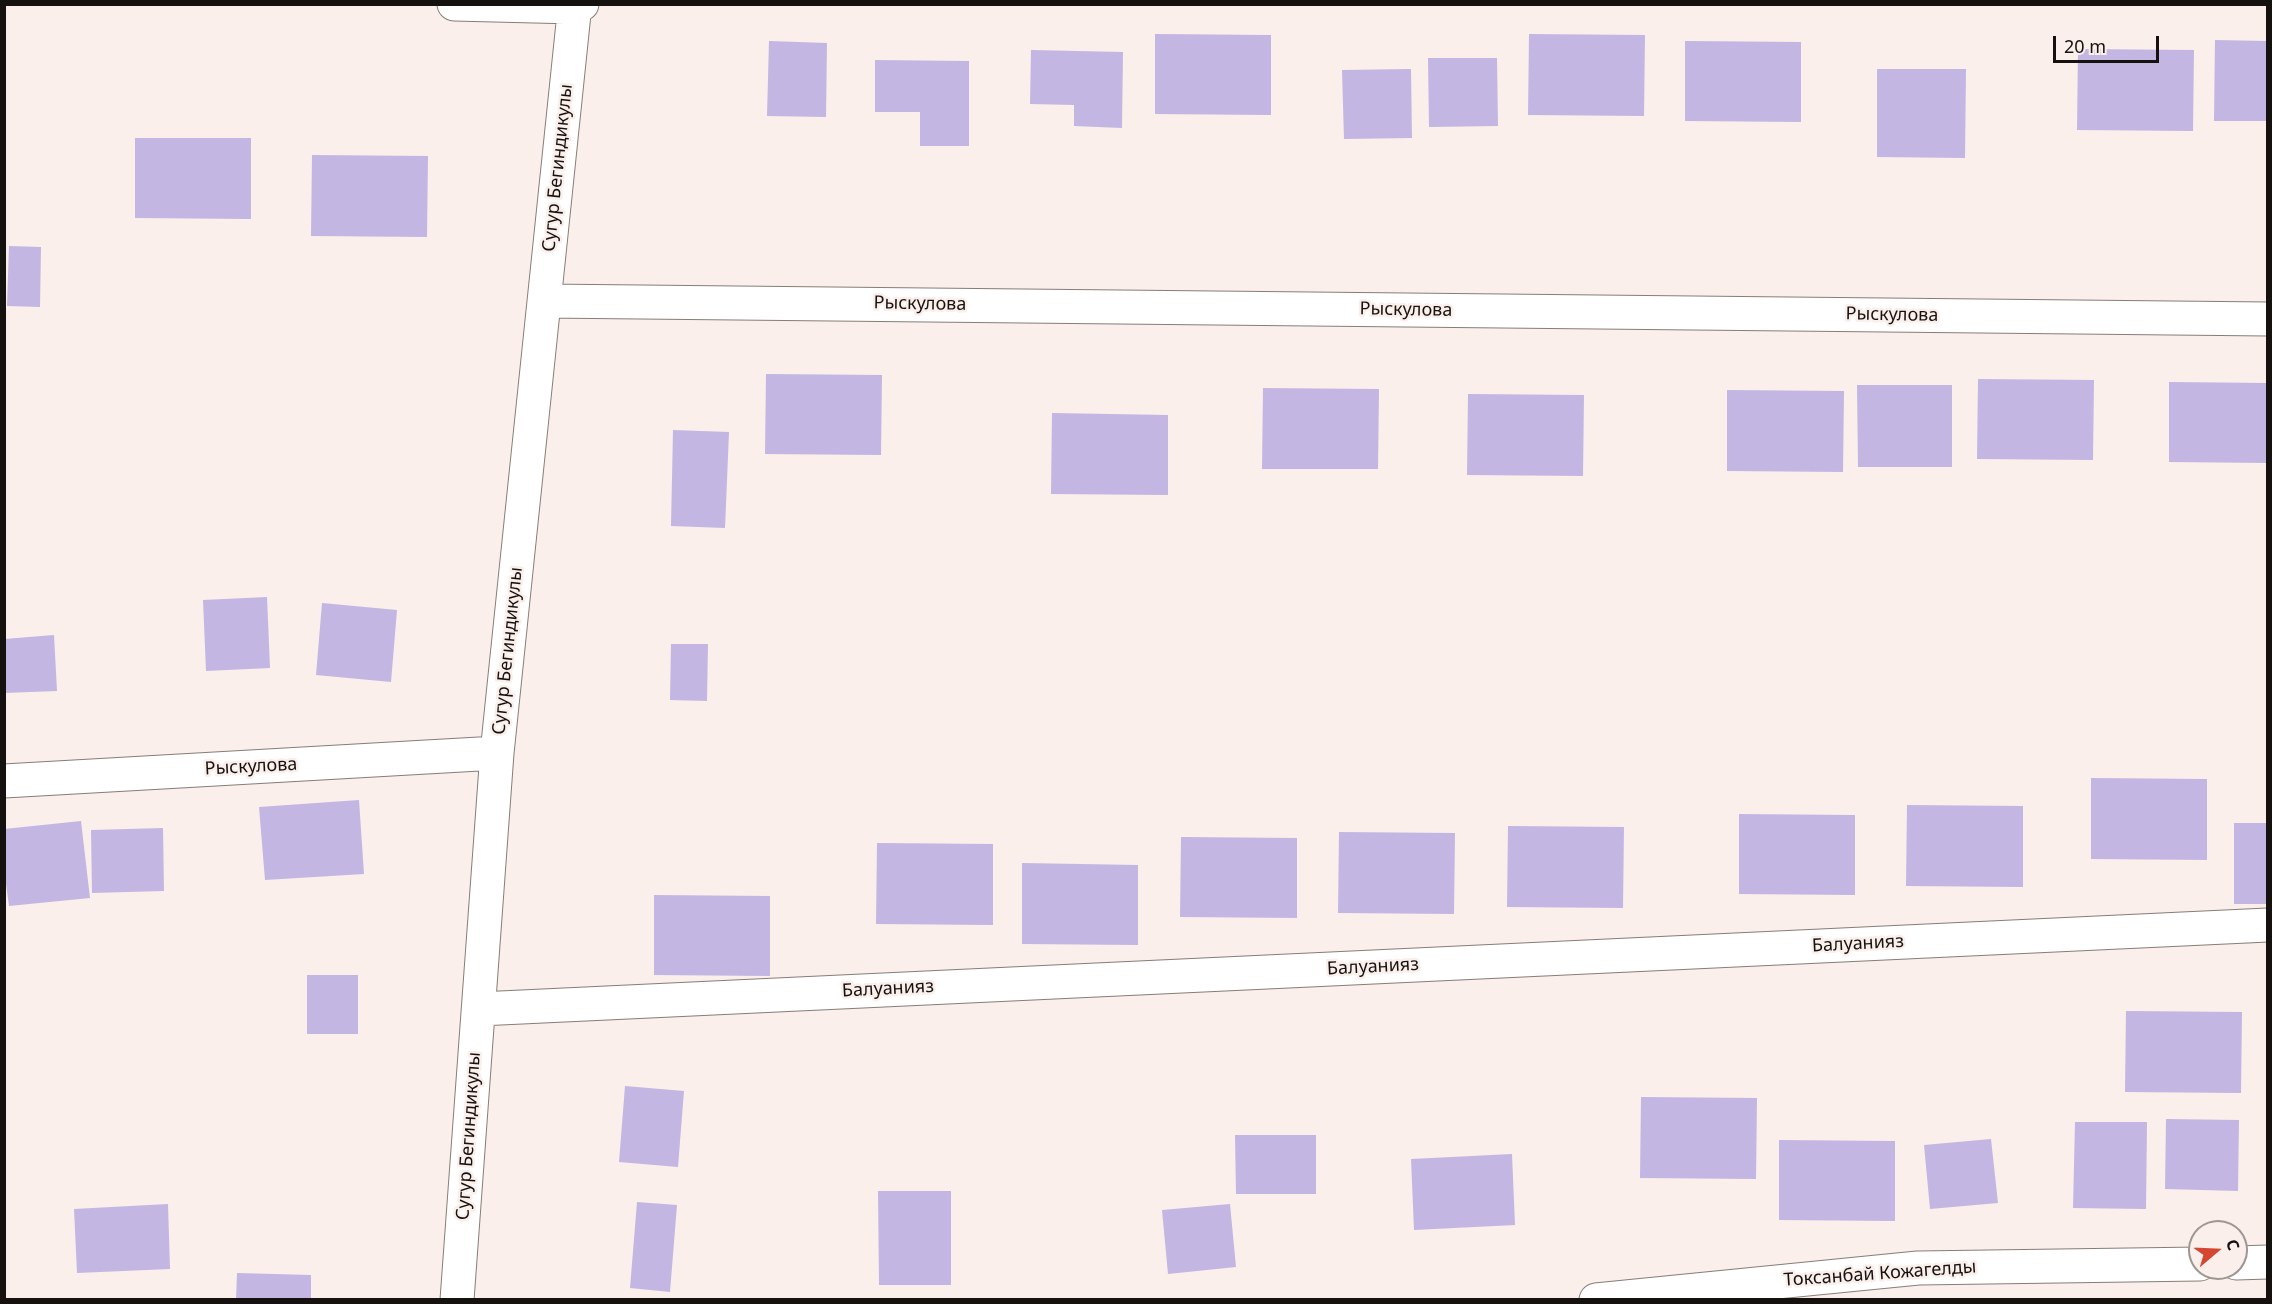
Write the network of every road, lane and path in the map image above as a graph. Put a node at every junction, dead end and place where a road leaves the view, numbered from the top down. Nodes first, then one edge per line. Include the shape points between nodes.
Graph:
1 (454, 4) edge
2 (577, 5) edge
3 (544, 300) junction
4 (2268, 319) edge
5 (497, 753) junction
6 (4, 782) edge
7 (2268, 925) edge
8 (478, 1009) junction
9 (2268, 1262) edge
10 (2248, 1263) edge
11 (2188, 1264) edge
12 (458, 1299) edge
13 (1596, 1299) edge

1 - 2 street
2 - 3 street, Сугур Бегиндикулы
3 - 4 street, Рыскулова
3 - 5 street, Сугур Бегиндикулы
5 - 6 street, Рыскулова
5 - 8 street, Сугур Бегиндикулы
7 - 8 street, Балуанияз
8 - 12 street, Сугур Бегиндикулы
9 - 10 street
11 - 13 street, Токсанбай Кожагелды via 1918,1268

